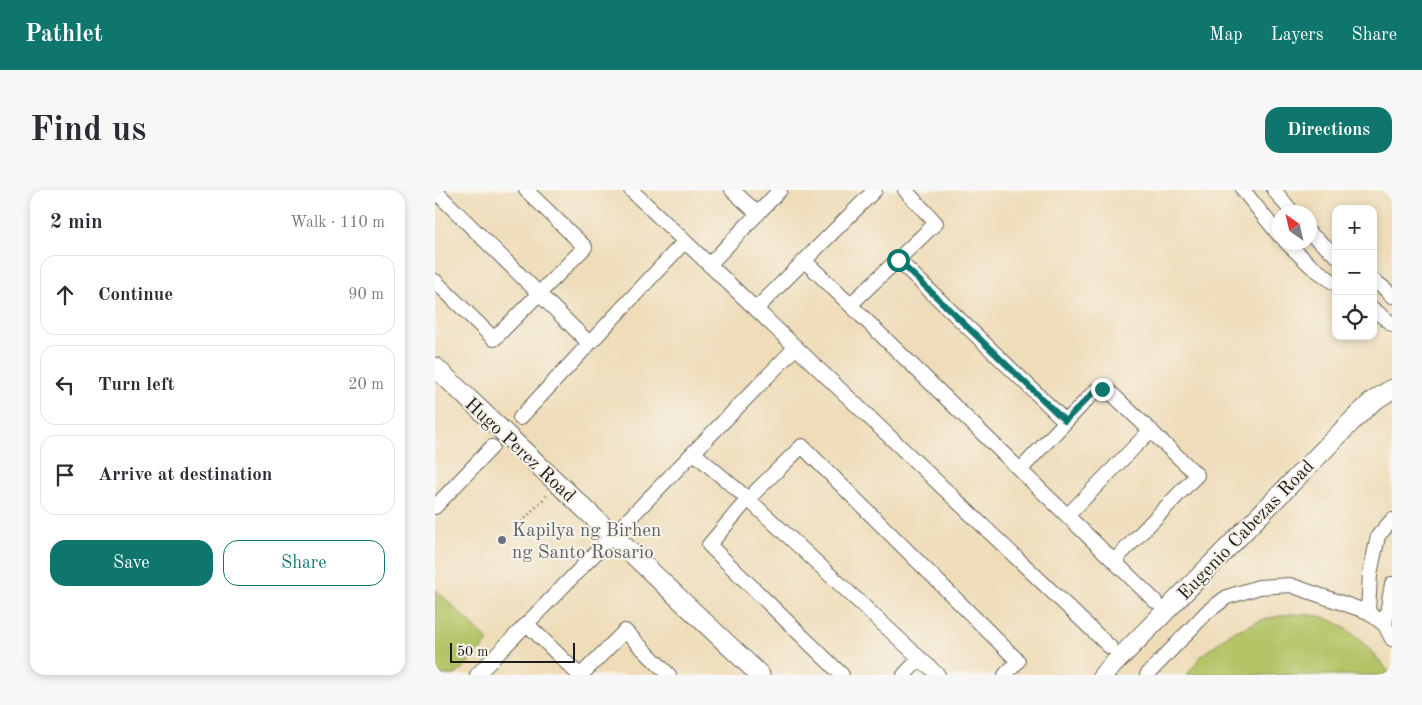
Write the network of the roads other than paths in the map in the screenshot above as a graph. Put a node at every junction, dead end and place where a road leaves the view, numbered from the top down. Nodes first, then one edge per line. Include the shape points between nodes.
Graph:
1 (526, 190) edge
2 (631, 190) edge
3 (732, 190) edge
4 (780, 190) edge
5 (875, 190) edge
6 (905, 190) edge
7 (1243, 190) edge
8 (1274, 190) edge
9 (435, 191) edge
10 (1286, 205) edge
11 (758, 214) junction
12 (1272, 226) edge
13 (1317, 240) edge
14 (685, 241) junction
15 (1294, 250) edge
16 (1332, 252) edge
17 (898, 260) junction
18 (805, 261) junction
19 (709, 265) junction
20 (435, 281) edge
21 (1332, 281) edge
22 (1377, 283) edge
23 (539, 294) junction
24 (1392, 296) edge
25 (850, 305) junction
26 (756, 309) junction
27 (1377, 312) edge
28 (1392, 324) edge
29 (589, 343) junction
30 (796, 347) junction
31 (435, 367) edge
32 (1392, 389) edge
33 (519, 418) dead end
34 (1065, 421) junction
35 (1151, 430) junction
36 (491, 447) dead end
37 (694, 453) junction
38 (1020, 470) junction
39 (748, 499) junction
40 (435, 507) edge
41 (1068, 515) junction
42 (1392, 520) edge
43 (613, 535) junction
44 (1114, 561) junction
45 (1392, 584) edge
46 (1155, 601) dead end
47 (1368, 612) junction
48 (527, 624) junction
49 (1385, 625) junction
50 (1392, 639) edge
51 (1110, 647) dead end
52 (920, 658) junction
53 (477, 675) edge
54 (580, 675) edge
55 (669, 675) edge
56 (761, 675) edge
57 (842, 675) edge
58 (904, 675) edge
59 (938, 675) edge
60 (1005, 675) edge
61 (1103, 675) edge
62 (1147, 675) edge

1 - 23 street via 585,247
2 - 14 street
3 - 11 street
4 - 11 street
5 - 18 street
6 - 17 street via 937,223
7 - 12 street
8 - 10 street
9 - 23 street
11 - 19 street
13 - 16 street
14 - 19 street
14 - 29 street
15 - 21 street
17 - 25 street
17 - 34 street
18 - 25 street
18 - 26 street
19 - 26 street
20 - 23 street via 494,339
22 - 24 street
23 - 29 street
25 - 38 street
26 - 30 street
27 - 28 street
29 - 33 street
30 - 37 street
30 - 51 street
31 - 43 street, Hugo Perez Road
32 - 61 street, Eugenio Cabezas Road via 1355,418
34 - 35 street via 1095,391 1102,389 1110,392
34 - 38 street
35 - 41 street
35 - 44 street via 1197,476
36 - 40 street
37 - 39 street
37 - 43 street
38 - 41 street
39 - 52 street
39 - 57 street via 709,545
39 - 60 street via 802,446 1018,661
41 - 44 street
42 - 47 street via 1378,536
43 - 48 street
43 - 56 street, Hugo Perez Road
44 - 46 street
45 - 49 street
47 - 49 street
47 - 62 street via 1291,586 1259,587 1227,597 1207,612
48 - 53 street
48 - 54 street
49 - 50 street
52 - 58 street
52 - 59 street
54 - 55 street via 625,631

